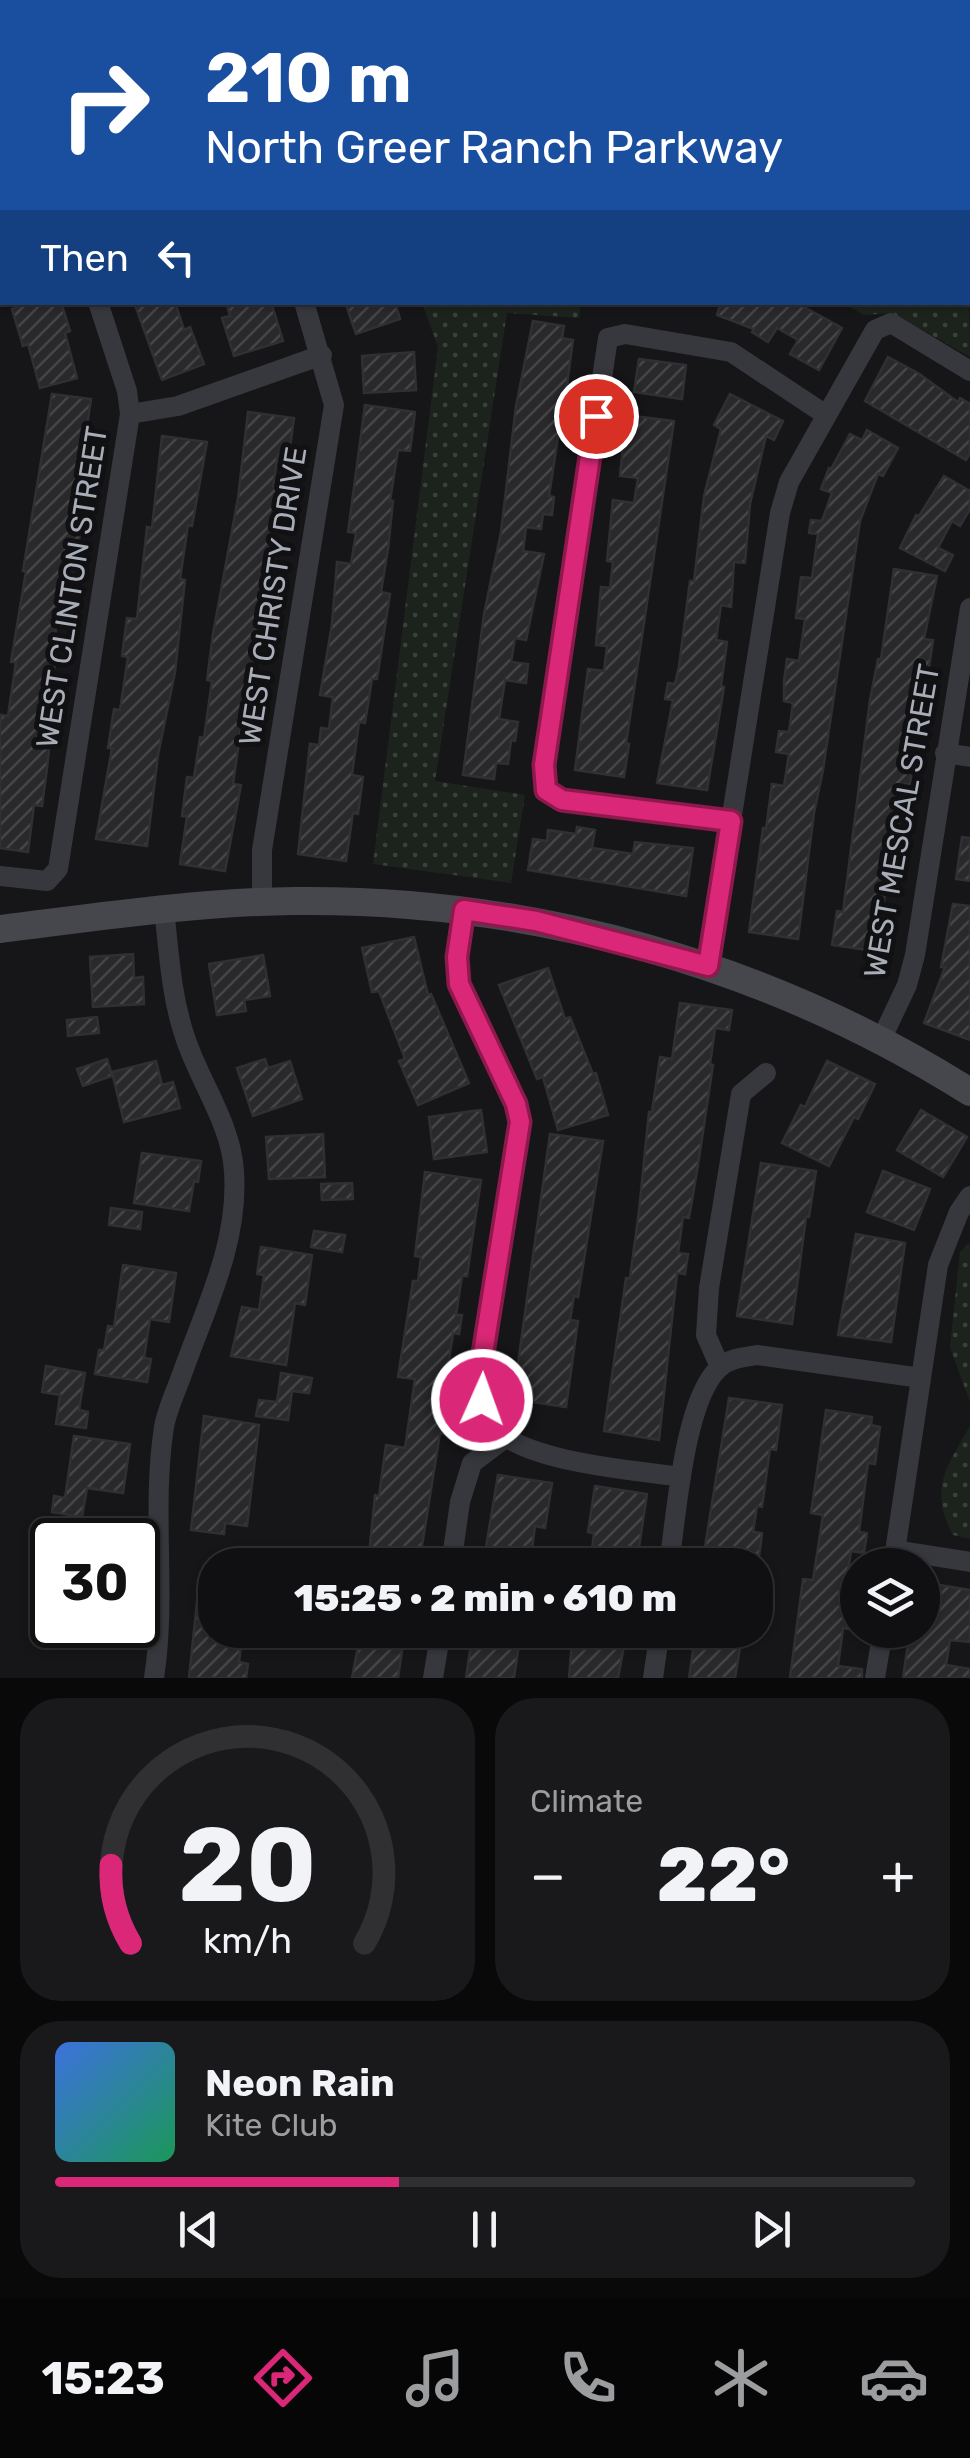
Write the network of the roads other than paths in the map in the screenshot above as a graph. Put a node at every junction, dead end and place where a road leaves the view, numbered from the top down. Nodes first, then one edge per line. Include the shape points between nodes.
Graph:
1 (99, 305) edge
2 (305, 305) edge
3 (322, 355) junction
4 (970, 371) edge
5 (130, 414) junction
6 (826, 415) junction
7 (970, 608) edge
8 (946, 754) junction
9 (970, 758) edge
10 (731, 821) junction
11 (0, 876) edge
12 (262, 902) junction
13 (164, 909) junction
14 (464, 910) junction
15 (0, 929) edge
16 (708, 966) junction
17 (881, 1040) junction
18 (766, 1073) dead end
19 (970, 1092) edge
20 (970, 1196) edge
21 (720, 1366) junction
22 (921, 1378) junction
23 (504, 1439) junction
24 (681, 1477) junction
25 (453, 1548) edge
26 (671, 1548) edge
27 (896, 1548) edge
28 (940, 1560) edge
29 (970, 1562) edge
30 (438, 1648) edge
31 (657, 1648) edge
32 (879, 1648) edge
33 (154, 1678) edge
34 (434, 1678) edge
35 (653, 1678) edge
36 (875, 1678) edge

1 - 5 street, WEST CLINTON STREET
2 - 3 street, WEST CHRISTY DRIVE
3 - 5 street via 178,406
3 - 12 street, WEST CHRISTY DRIVE via 334,405 262,850
4 - 6 street via 891,323 875,330
5 - 11 street, WEST CLINTON STREET via 58,869 47,880
6 - 10 street via 789,482 780,513
6 - 10 street via 731,352 625,334 608,338 544,765 546,790 562,800
7 - 8 street, WEST MESCAL STREET
8 - 9 street
8 - 17 street, WEST MESCAL STREET via 915,955
10 - 16 street
12 - 13 street
12 - 14 street
13 - 15 street
13 - 33 street via 175,1003 226,1134 235,1206 226,1252 165,1422 156,1486 160,1642
14 - 16 street via 536,921
14 - 23 street via 459,984 520,1122 481,1366 482,1400
16 - 17 street
17 - 19 street
18 - 21 street via 741,1094 709,1288 706,1335
20 - 22 street via 938,1266
21 - 22 street via 757,1355
21 - 24 street via 694,1419
22 - 27 street
23 - 24 street via 554,1457
23 - 25 street via 472,1463
24 - 26 street
28 - 29 street
30 - 34 street
31 - 35 street
32 - 36 street

